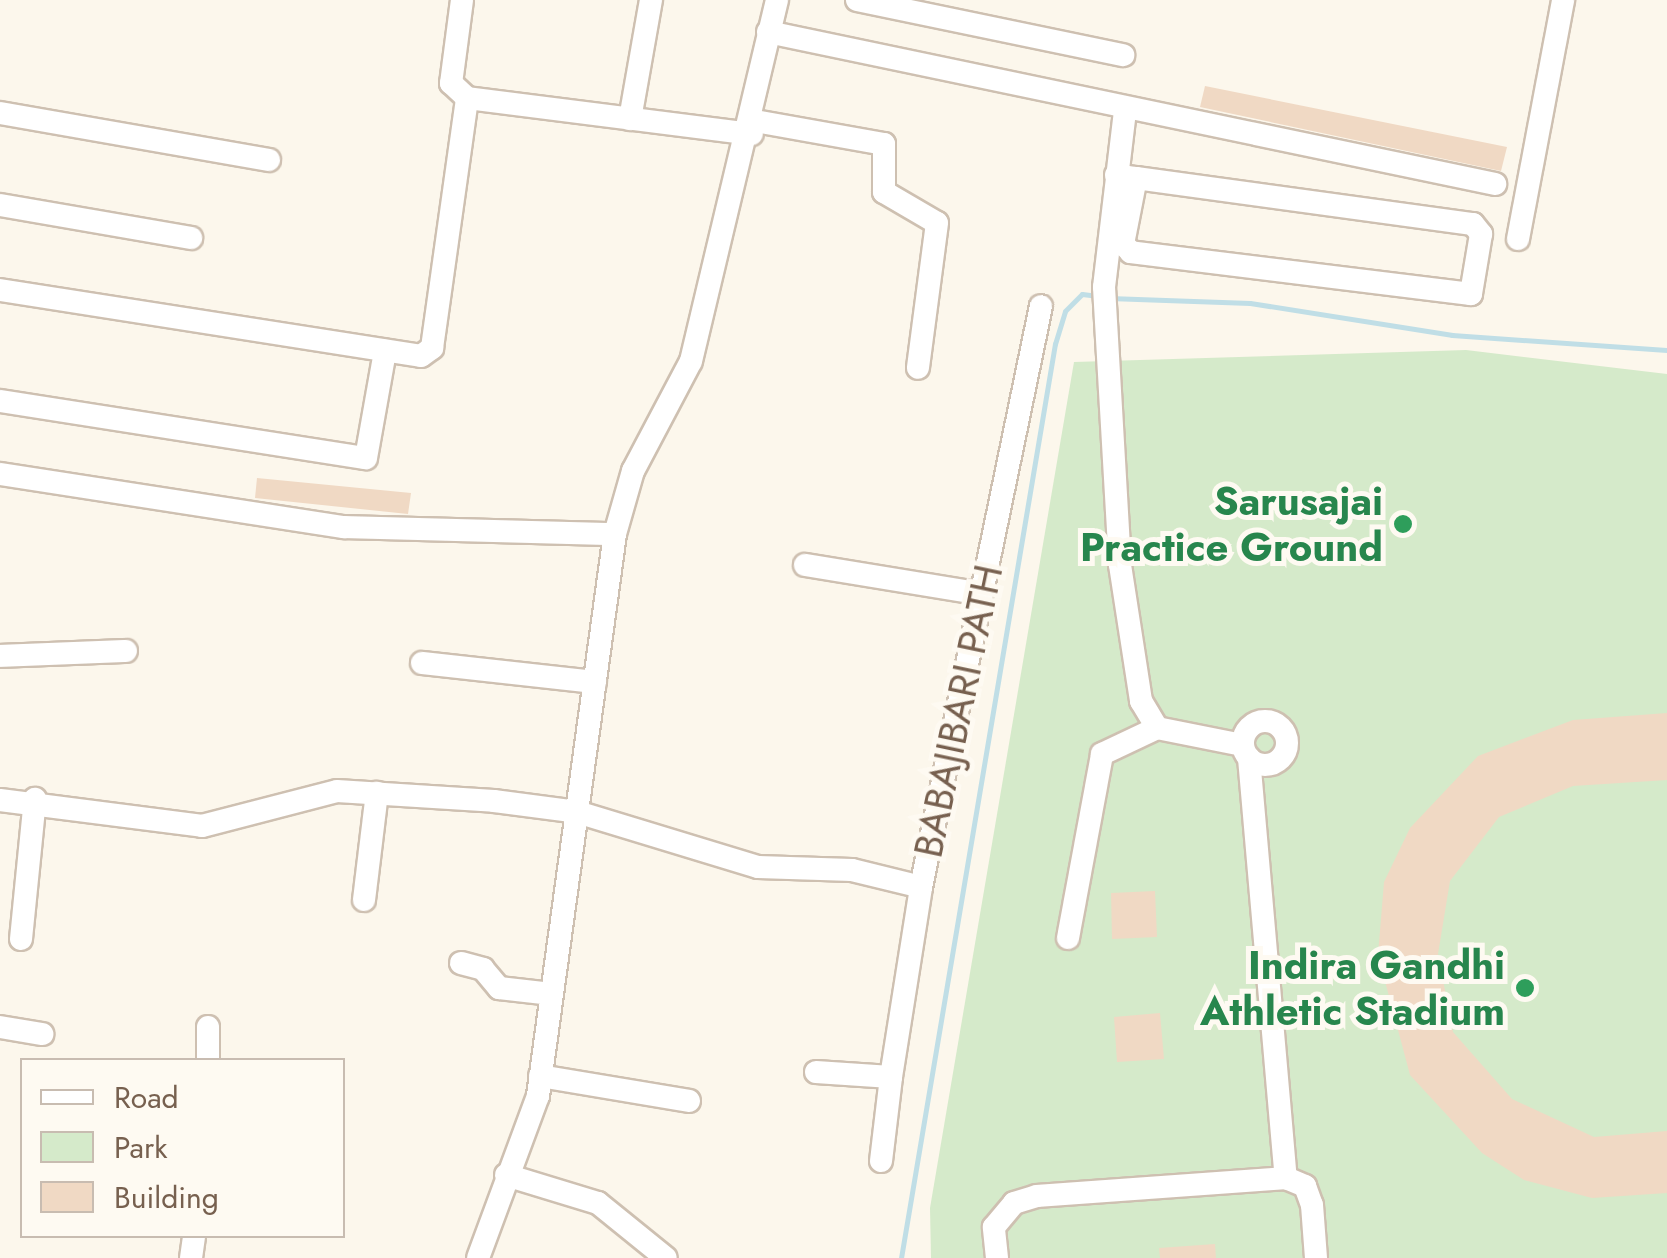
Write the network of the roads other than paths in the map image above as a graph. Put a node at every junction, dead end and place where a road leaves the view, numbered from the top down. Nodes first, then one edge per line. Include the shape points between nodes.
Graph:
1 (462, 0) edge
2 (651, 0) edge
3 (777, 0) edge
4 (1562, 0) edge
5 (867, 1) edge
6 (768, 32) junction
7 (1123, 55) dead end
8 (467, 98) junction
9 (1125, 111) junction
10 (0, 113) edge
11 (630, 119) junction
12 (753, 128) junction
13 (269, 160) dead end
14 (1126, 176) junction
15 (1495, 184) dead end
16 (0, 205) edge
17 (191, 238) dead end
18 (1518, 238) dead end
19 (0, 290) edge
20 (1042, 306) dead end
21 (385, 350) junction
22 (918, 368) dead end
23 (0, 402) edge
24 (0, 474) edge
25 (614, 534) junction
26 (805, 565) dead end
27 (982, 594) junction
28 (126, 652) dead end
29 (0, 656) edge
30 (422, 663) dead end
31 (595, 682) junction
32 (1157, 728) junction
33 (377, 793) junction
34 (35, 799) junction
35 (0, 800) edge
36 (577, 812) junction
37 (922, 887) junction
38 (364, 900) dead end
39 (1068, 938) dead end
40 (21, 939) dead end
41 (461, 963) dead end
42 (552, 994) junction
43 (0, 1027) edge
44 (208, 1027) dead end
45 (42, 1034) dead end
46 (208, 1058) edge
47 (816, 1072) dead end
48 (540, 1076) junction
49 (891, 1078) junction
50 (689, 1101) dead end
51 (881, 1161) dead end
52 (506, 1175) junction
53 (1286, 1178) junction
54 (478, 1258) edge
55 (666, 1258) edge
56 (997, 1258) edge
57 (1316, 1258) edge

1 - 8 street via 451,84
2 - 11 street
3 - 6 street
4 - 18 street
5 - 7 street
6 - 9 street
6 - 12 street
8 - 11 street
8 - 21 street via 432,348 421,356
9 - 14 street
9 - 15 street
10 - 13 street
11 - 12 street
12 - 22 street via 884,144 884,192 937,223
12 - 25 street via 691,361 632,471
14 - 14 street via 1473,224 1481,234 1471,294 1130,252 1123,244
14 - 32 street via 1106,242 1104,299 1120,566 1142,701
16 - 17 street
19 - 21 street
20 - 27 street, BABAJIBARI PATH
21 - 23 street via 366,458
24 - 25 street via 344,527
25 - 31 street
26 - 27 street
27 - 37 street, BABAJIBARI PATH
28 - 29 street
30 - 31 street
31 - 36 street
32 - 39 street via 1113,744 1096,768
32 - 53 street via 1246,752
33 - 34 street, BABAJIBARI PATH via 317,794 202,826
33 - 36 street, BABAJIBARI PATH
33 - 38 street
34 - 35 street, BABAJIBARI PATH
34 - 40 street
36 - 37 street, BABAJIBARI PATH via 758,867 852,870
36 - 42 street
37 - 49 street
41 - 42 street via 483,969 499,988
42 - 48 street
43 - 45 street
44 - 46 street
47 - 49 street
48 - 50 street
48 - 52 street
49 - 51 street
52 - 54 street
52 - 55 street via 598,1203
53 - 56 street via 1038,1196 1014,1203 994,1227
53 - 57 street via 1305,1186

